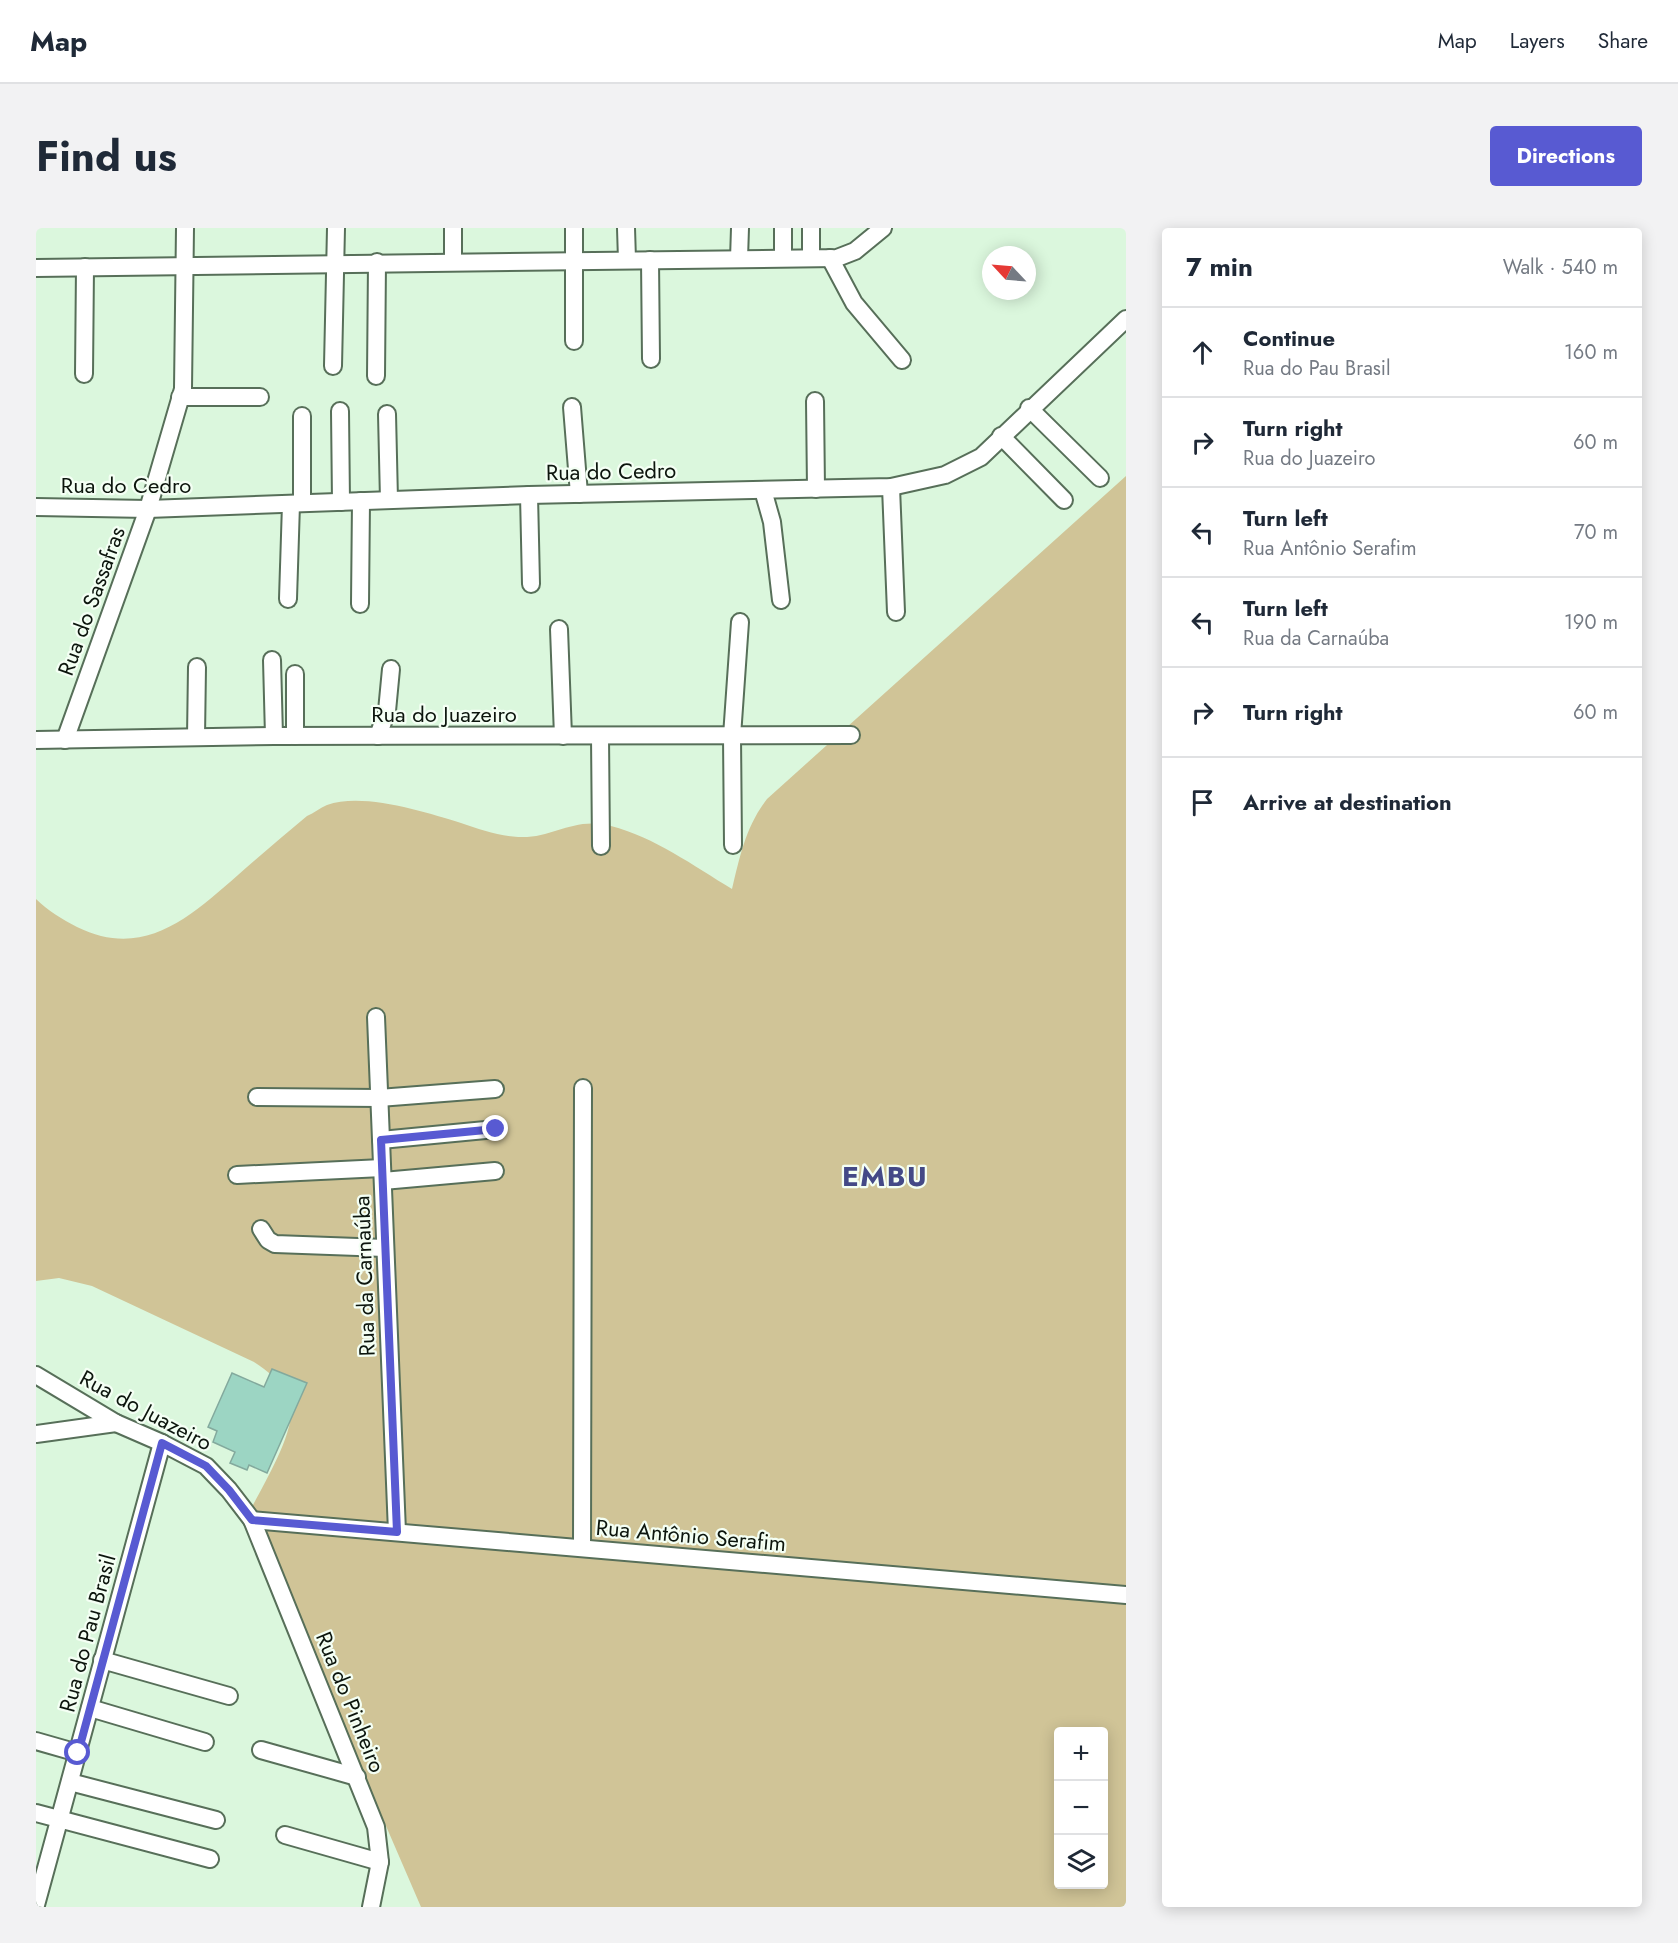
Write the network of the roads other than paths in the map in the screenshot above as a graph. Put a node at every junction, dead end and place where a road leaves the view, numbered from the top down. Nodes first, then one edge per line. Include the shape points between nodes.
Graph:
1 (185, 228) edge
2 (336, 228) edge
3 (453, 228) edge
4 (574, 228) edge
5 (626, 228) edge
6 (740, 228) edge
7 (783, 228) edge
8 (811, 228) edge
9 (883, 228) edge
10 (783, 258) junction
11 (811, 258) junction
12 (830, 258) junction
13 (739, 259) junction
14 (575, 260) junction
15 (627, 260) junction
16 (650, 260) junction
17 (453, 261) junction
18 (377, 262) junction
19 (336, 263) junction
20 (185, 264) junction
21 (85, 267) junction
22 (36, 268) edge
23 (1126, 319) edge
24 (574, 341) dead end
25 (651, 359) dead end
26 (902, 360) dead end
27 (333, 366) dead end
28 (84, 374) dead end
29 (376, 376) dead end
30 (180, 397) junction
31 (260, 397) dead end
32 (814, 401) dead end
33 (572, 407) dead end
34 (1029, 408) junction
35 (340, 411) dead end
36 (387, 414) dead end
37 (302, 416) dead end
38 (1001, 436) junction
39 (1100, 478) dead end
40 (891, 487) junction
41 (816, 489) junction
42 (763, 490) junction
43 (579, 494) junction
44 (529, 495) junction
45 (389, 500) junction
46 (1064, 500) dead end
47 (361, 501) junction
48 (341, 502) junction
49 (297, 503) junction
50 (36, 507) edge
51 (148, 509) junction
52 (531, 584) dead end
53 (288, 598) dead end
54 (781, 600) dead end
55 (360, 604) dead end
56 (896, 612) dead end
57 (740, 622) dead end
58 (559, 629) dead end
59 (272, 660) dead end
60 (197, 667) dead end
61 (391, 669) dead end
62 (295, 674) dead end
63 (851, 735) dead end
64 (274, 736) junction
65 (295, 736) junction
66 (378, 736) junction
67 (563, 736) junction
68 (600, 736) junction
69 (732, 736) junction
70 (196, 737) junction
71 (36, 740) edge
72 (64, 740) junction
73 (732, 845) dead end
74 (601, 846) dead end
75 (376, 1017) dead end
76 (583, 1088) dead end
77 (495, 1089) dead end
78 (257, 1097) dead end
79 (379, 1098) junction
80 (496, 1129) dead end
81 (381, 1140) junction
82 (495, 1171) dead end
83 (237, 1175) dead end
84 (382, 1175) junction
85 (261, 1229) dead end
86 (386, 1248) junction
87 (36, 1375) edge
88 (116, 1423) junction
89 (36, 1434) edge
90 (162, 1443) junction
91 (252, 1520) junction
92 (397, 1532) junction
93 (582, 1548) junction
94 (1126, 1595) edge
95 (102, 1660) junction
96 (229, 1696) dead end
97 (90, 1708) junction
98 (36, 1741) edge
99 (205, 1742) dead end
100 (261, 1749) dead end
101 (78, 1753) junction
102 (357, 1777) junction
103 (70, 1782) junction
104 (36, 1813) edge
105 (60, 1820) junction
106 (216, 1820) dead end
107 (285, 1835) dead end
108 (210, 1859) dead end
109 (380, 1862) junction
110 (36, 1905) edge
111 (371, 1907) edge

1 - 20 street, Rua do Sassafras
2 - 19 street
3 - 17 street
4 - 14 street
5 - 15 street
6 - 13 street
7 - 10 street
8 - 11 street
9 - 12 street via 855,251
10 - 11 street
10 - 13 street
11 - 12 street
12 - 26 street via 854,303
13 - 16 street
14 - 15 street
14 - 17 street
14 - 24 street
15 - 16 street
16 - 25 street
17 - 18 street
18 - 19 street
18 - 29 street
19 - 20 street
19 - 27 street
20 - 21 street
20 - 30 street, Rua do Sassafras
21 - 22 street
21 - 28 street
23 - 34 street, Rua do Cedro
30 - 31 street
30 - 51 street, Rua do Sassafras
32 - 41 street
33 - 43 street
34 - 38 street, Rua do Cedro
34 - 39 street
35 - 48 street
36 - 45 street
37 - 49 street
38 - 40 street, Rua do Cedro via 981,457 945,475
38 - 46 street
40 - 41 street, Rua do Cedro
40 - 56 street
41 - 42 street, Rua do Cedro
42 - 43 street, Rua do Cedro
42 - 54 street via 772,522
43 - 44 street, Rua do Cedro
44 - 45 street, Rua do Cedro
44 - 52 street
45 - 47 street, Rua do Cedro
47 - 48 street, Rua do Cedro
47 - 55 street
48 - 49 street, Rua do Cedro
49 - 51 street, Rua do Cedro
49 - 53 street
50 - 51 street, Rua do Cedro
51 - 72 street, Rua do Sassafras
57 - 69 street
58 - 67 street
59 - 64 street
60 - 70 street
61 - 66 street via 387,711
62 - 65 street
63 - 69 street, Rua do Juazeiro
64 - 65 street, Rua do Juazeiro
64 - 70 street, Rua do Juazeiro
65 - 66 street, Rua do Juazeiro
66 - 67 street, Rua do Juazeiro
67 - 68 street, Rua do Juazeiro
68 - 69 street, Rua do Juazeiro
68 - 74 street
69 - 73 street
70 - 72 street, Rua do Juazeiro
71 - 72 street, Rua do Juazeiro
75 - 79 street, Rua da Carnaúba
76 - 93 street
77 - 79 street
78 - 79 street
79 - 81 street, Rua da Carnaúba
80 - 81 street
81 - 84 street, Rua da Carnaúba
82 - 84 street
83 - 84 street
84 - 86 street, Rua da Carnaúba
85 - 86 street via 275,1244
86 - 92 street, Rua da Carnaúba
87 - 88 street, Rua do Juazeiro
88 - 89 street
88 - 90 street, Rua do Juazeiro
90 - 91 street, Rua do Juazeiro via 206,1466
90 - 95 street, Rua do Pau Brasil
91 - 92 street, Rua Antônio Serafim
91 - 102 street, Rua do Pinheiro
92 - 93 street, Rua Antônio Serafim
93 - 94 street, Rua Antônio Serafim
95 - 96 street
95 - 97 street, Rua do Pau Brasil
97 - 99 street
97 - 101 street, Rua do Pau Brasil
98 - 101 street
100 - 102 street
101 - 103 street, Rua do Pau Brasil
102 - 109 street, Rua do Pinheiro via 376,1827
103 - 105 street, Rua do Pau Brasil
103 - 106 street
104 - 105 street
105 - 108 street
105 - 110 street, Rua do Pau Brasil
107 - 109 street
109 - 111 street, Rua do Pinheiro

